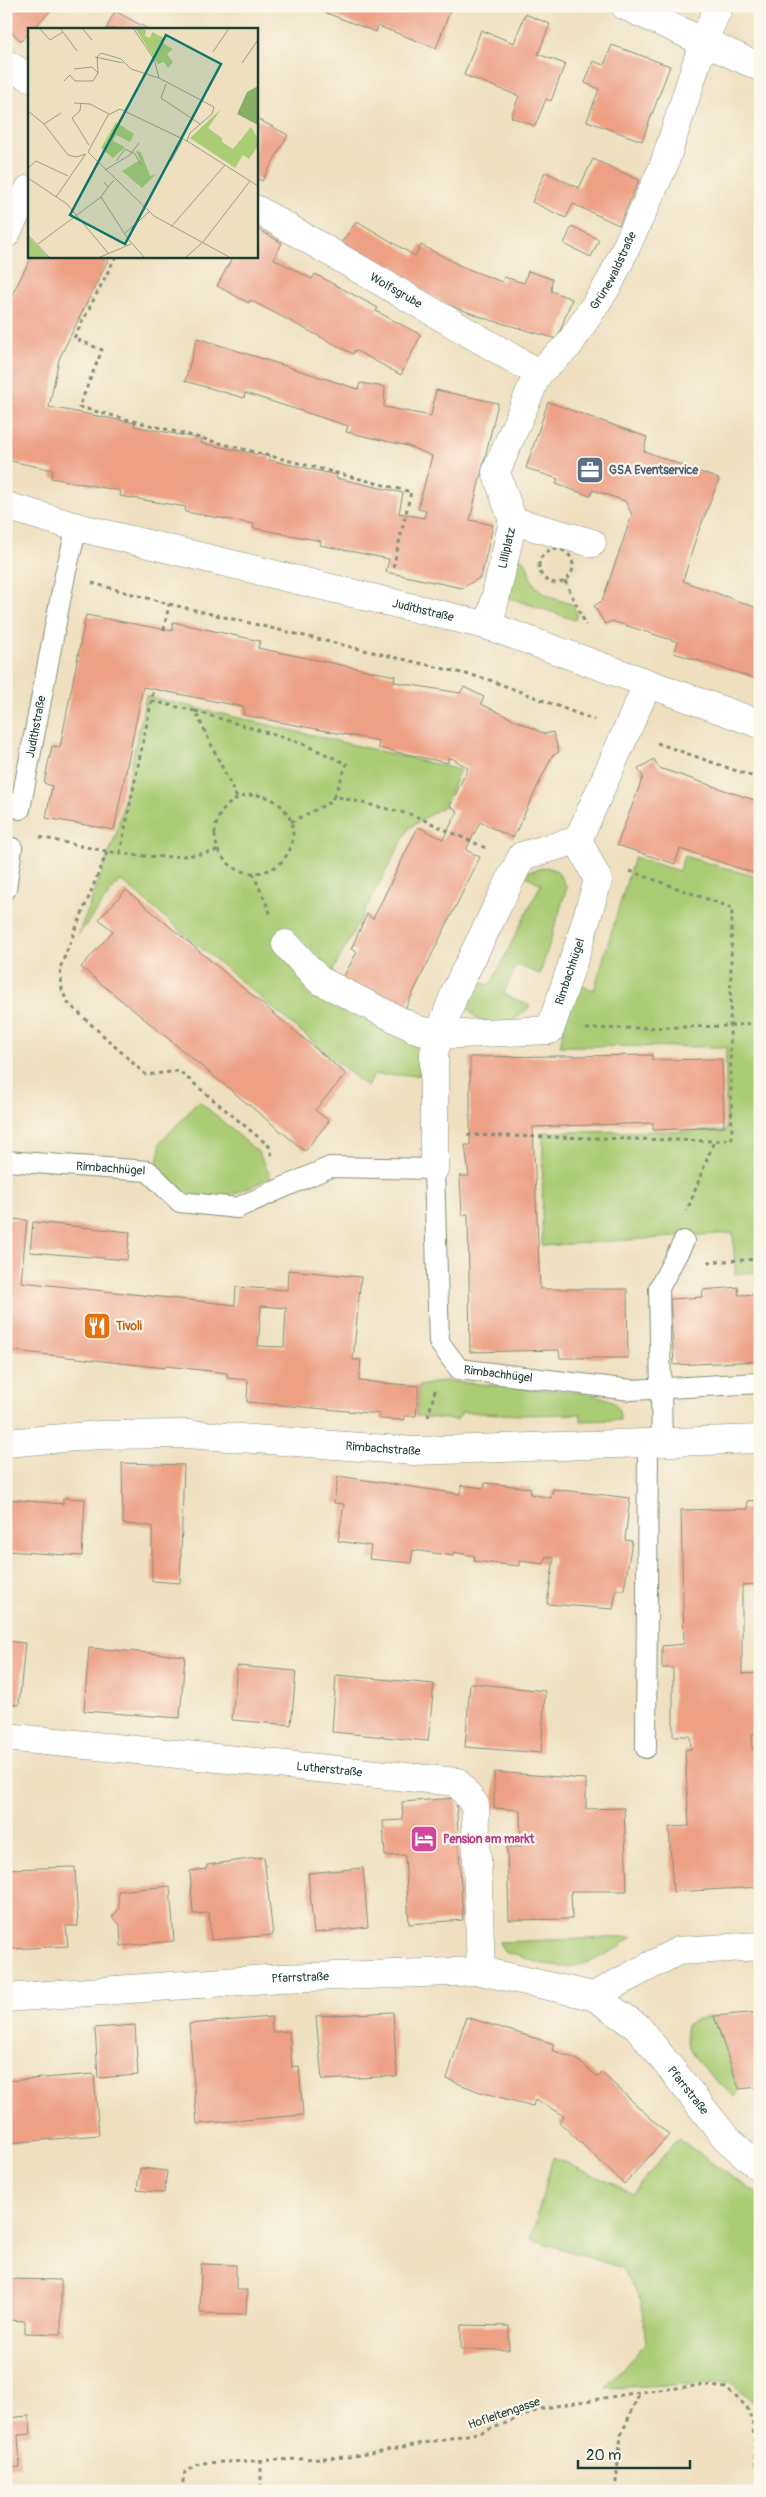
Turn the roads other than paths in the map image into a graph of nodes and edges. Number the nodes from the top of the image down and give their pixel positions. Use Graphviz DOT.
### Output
graph roads {
  1 [pos="625,6"];
  2 [pos="719,6"];
  3 [pos="704,40"];
  4 [pos="6,64"];
  5 [pos="760,67"];
  6 [pos="28,76"];
  7 [pos="28,191"];
  8 [pos="258,210"];
  9 [pos="6,234"];
  10 [pos="538,373"];
  11 [pos="6,506"];
  12 [pos="513,520"];
  13 [pos="77,527"];
  14 [pos="592,543"];
  15 [pos="489,626"];
  16 [pos="648,685"];
  17 [pos="760,724"];
  18 [pos="20,809"];
  19 [pos="12,848"];
  20 [pos="582,848"];
  21 [pos="6,889"];
  22 [pos="286,944"];
  23 [pos="439,1034"];
  24 [pos="6,1161"];
  25 [pos="434,1169"];
  26 [pos="684,1241"];
  27 [pos="760,1384"];
  28 [pos="661,1390"];
  29 [pos="760,1439"];
  30 [pos="6,1443"];
  31 [pos="655,1444"];
  32 [pos="6,1737"];
  33 [pos="646,1748"];
  34 [pos="760,1946"];
  35 [pos="481,1971"];
  36 [pos="593,1996"];
  37 [pos="6,1998"];
  38 [pos="760,2168"];
  1 -- 3 [label="street"];
  2 -- 3 [label="street, Grünewaldstraße"];
  3 -- 5 [label="street"];
  3 -- 10 [label="street, Grünewaldstraße"];
  4 -- 6 [label="street"];
  7 -- 9 [label="street"];
  8 -- 10 [label="street, Wolfsgrube"];
  10 -- 12 [label="street, Grünewaldstraße"];
  11 -- 13 [label="street, Judithstraße"];
  12 -- 14 [label="street, Lilliplatz"];
  12 -- 15 [label="street, Lilliplatz"];
  13 -- 15 [label="street, Judithstraße"];
  13 -- 18 [label="lane, Judithstraße"];
  15 -- 16 [label="street, Judithstraße"];
  16 -- 17 [label="street, Judithstraße"];
  16 -- 20 [label="street"];
  19 -- 21 [label="lane"];
  20 -- 23 [label="street"];
  20 -- 23 [label="street, Rimbachhügel"];
  22 -- 23 [label="street"];
  23 -- 25 [label="street"];
  24 -- 25 [label="lane, Rimbachhügel"];
  25 -- 28 [label="lane, Rimbachhügel"];
  26 -- 28 [label="lane"];
  27 -- 28 [label="lane, Rimbachhügel"];
  28 -- 31 [label="lane"];
  29 -- 31 [label="street, Rimbachstraße"];
  30 -- 31 [label="street, Rimbachstraße"];
  31 -- 33 [label="lane"];
  32 -- 35 [label="street, Lutherstraße"];
  34 -- 36 [label="street"];
  35 -- 36 [label="street, Pfarrstraße"];
  35 -- 37 [label="street, Pfarrstraße"];
  36 -- 38 [label="street, Pfarrstraße"];
}
